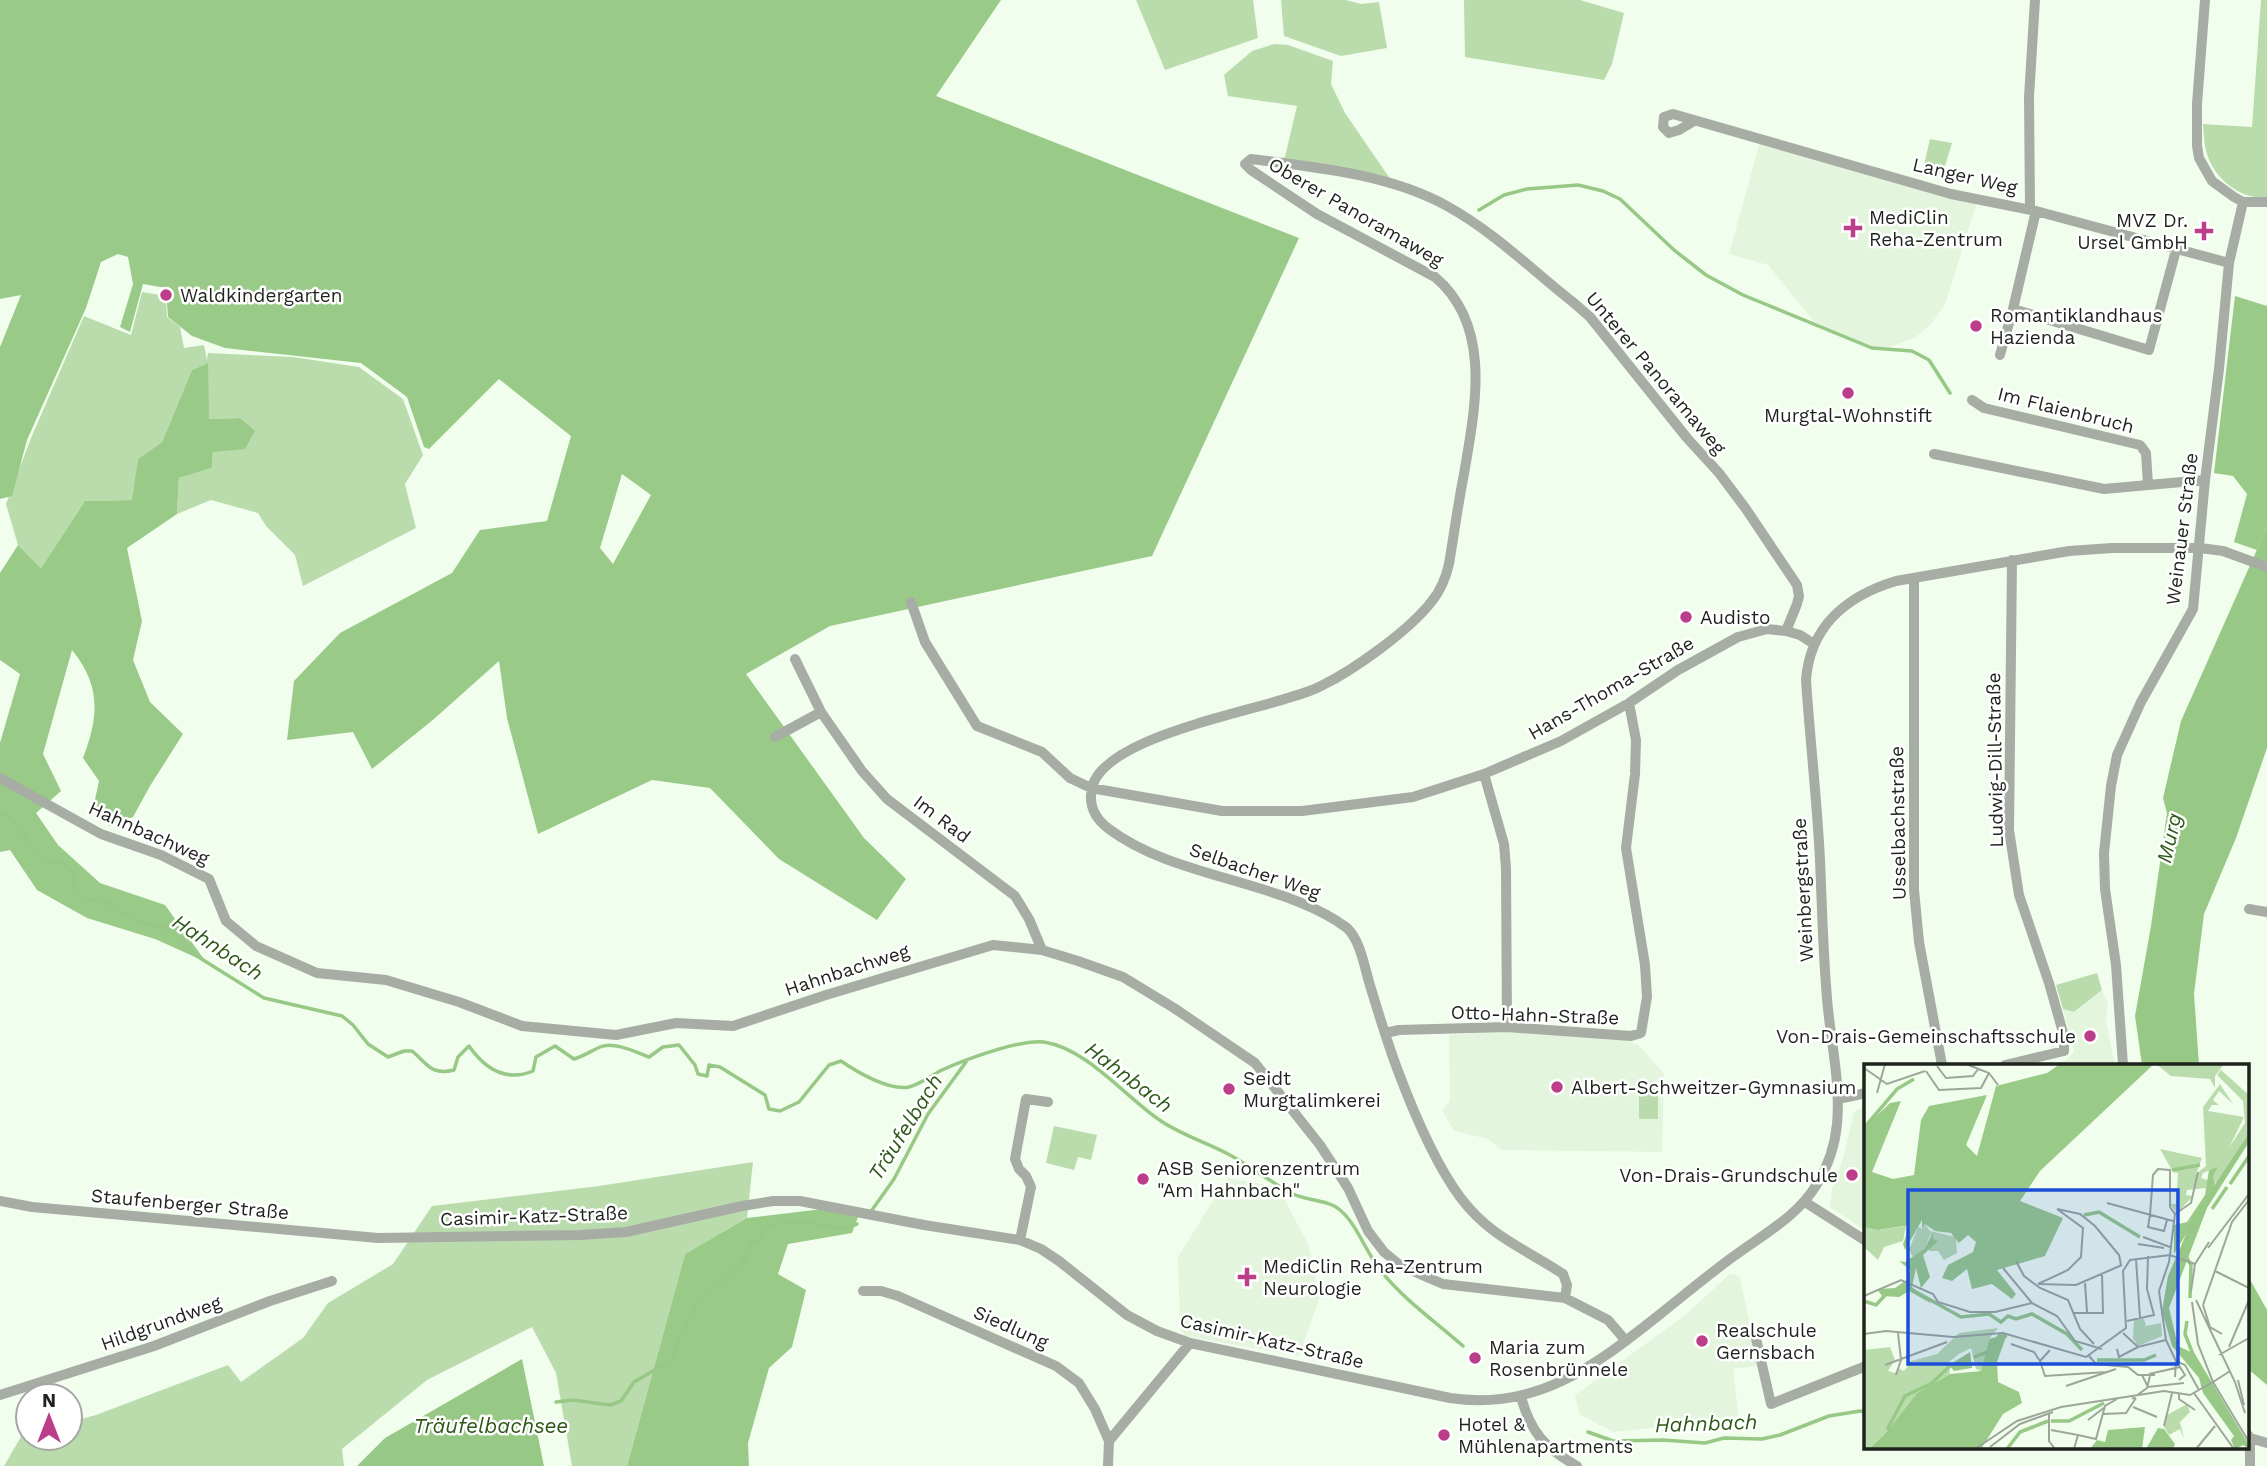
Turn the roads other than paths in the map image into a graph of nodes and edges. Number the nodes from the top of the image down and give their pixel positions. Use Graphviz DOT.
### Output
graph roads {
  1 [pos="2035,0"];
  2 [pos="2205,0"];
  3 [pos="1694,121"];
  4 [pos="1251,159"];
  5 [pos="2242,202"];
  6 [pos="2267,202"];
  7 [pos="2033,210"];
  8 [pos="2176,250"];
  9 [pos="2230,263"];
  10 [pos="2014,309"];
  11 [pos="2000,355"];
  12 [pos="1972,400"];
  13 [pos="1934,454"];
  14 [pos="2204,480"];
  15 [pos="2148,485"];
  16 [pos="2200,548"];
  17 [pos="2012,560"];
  18 [pos="2267,567"];
  19 [pos="1914,578"];
  20 [pos="911,603"];
  21 [pos="1786,631"];
  22 [pos="1814,644"];
  23 [pos="795,659"];
  24 [pos="1629,703"];
  25 [pos="821,712"];
  26 [pos="775,737"];
  27 [pos="1484,775"];
  28 [pos="0,778"];
  29 [pos="1091,788"];
  30 [pos="2249,909"];
  31 [pos="2267,912"];
  32 [pos="1042,950"];
  33 [pos="1507,1027"];
  34 [pos="1385,1033"];
  35 [pos="1942,1064"];
  36 [pos="2009,1064"];
  37 [pos="2123,1064"];
  38 [pos="1864,1093"];
  39 [pos="1838,1099"];
  40 [pos="1048,1102"];
  41 [pos="0,1201"];
  42 [pos="1805,1202"];
  43 [pos="378,1238"];
  44 [pos="1020,1240"];
  45 [pos="1864,1240"];
  46 [pos="332,1281"];
  47 [pos="863,1292"];
  48 [pos="1565,1298"];
  49 [pos="1755,1334"];
  50 [pos="1626,1341"];
  51 [pos="1190,1343"];
  52 [pos="1864,1367"];
  53 [pos="0,1395"];
  54 [pos="1521,1397"];
  55 [pos="1459,1400"];
  56 [pos="2250,1437"];
  57 [pos="1109,1441"];
  58 [pos="2267,1443"];
  59 [pos="2249,1448"];
  60 [pos="1108,1466"];
  61 [pos="1577,1466"];
  62 [pos="2250,1466"];
  1 -- 7 [label="street"];
  2 -- 5 [label="street"];
  3 -- 7 [label="street, Langer Weg"];
  4 -- 21 [label="street, Unterer Panoramaweg"];
  4 -- 29 [label="street, Oberer Panoramaweg"];
  5 -- 6 [label="street"];
  5 -- 9 [label="street, Weinauer Straße"];
  7 -- 8 [label="street, Langer Weg"];
  7 -- 10 [label="street"];
  8 -- 9 [label="street, Langer Weg"];
  8 -- 10 [label="street"];
  9 -- 14 [label="street, Weinauer Straße"];
  10 -- 11 [label="street"];
  12 -- 15 [label="street, Im Flaienbruch"];
  13 -- 15 [label="street, Weinauer Straße"];
  14 -- 15 [label="street"];
  14 -- 16 [label="street, Weinauer Straße"];
  16 -- 17 [label="street, Weinbergstraße"];
  16 -- 18 [label="street, Weinbergstraße"];
  16 -- 37 [label="street, Weinauer Straße"];
  17 -- 19 [label="street, Weinbergstraße"];
  17 -- 36 [label="street, Ludwig-Dill-Straße"];
  19 -- 22 [label="street, Weinbergstraße"];
  19 -- 35 [label="street, Usselbachstraße"];
  20 -- 29 [label="street"];
  21 -- 22 [label="street, Hans-Thoma-Straße"];
  21 -- 24 [label="street, Hans-Thoma-Straße"];
  22 -- 39 [label="street, Weinbergstraße"];
  23 -- 25 [label="street, Im Rad"];
  24 -- 27 [label="street, Hans-Thoma-Straße"];
  24 -- 33 [label="street, Otto-Hahn-Straße"];
  25 -- 26 [label="street"];
  25 -- 32 [label="street, Im Rad"];
  27 -- 29 [label="street, Hans-Thoma-Straße"];
  27 -- 33 [label="street"];
  28 -- 32 [label="street, Hahnbachweg"];
  29 -- 34 [label="street, Selbacher Weg"];
  30 -- 31 [label="street"];
  32 -- 48 [label="street, Hahnbachweg"];
  33 -- 34 [label="street, Otto-Hahn-Straße"];
  34 -- 48 [label="street, Selbacher Weg"];
  38 -- 39 [label="street"];
  39 -- 42 [label="street, Weinbergstraße"];
  40 -- 44 [label="street"];
  41 -- 43 [label="street, Staufenberger Straße"];
  42 -- 45 [label="street"];
  42 -- 50 [label="street, Weinbergstraße"];
  43 -- 44 [label="street, Casimir-Katz-Straße"];
  44 -- 51 [label="street, Casimir-Katz-Straße"];
  46 -- 53 [label="street, Hildgrundweg"];
  47 -- 57 [label="street, Siedlung"];
  48 -- 50 [label="street, Hahnbachweg"];
  49 -- 52 [label="street"];
  50 -- 54 [label="street, Weinbergstraße"];
  51 -- 55 [label="street, Casimir-Katz-Straße"];
  51 -- 57 [label="street"];
  54 -- 55 [label="street, Weinbergstraße"];
  54 -- 61 [label="street"];
  56 -- 58 [label="street"];
  57 -- 60 [label="street"];
  59 -- 62 [label="street"];
}
